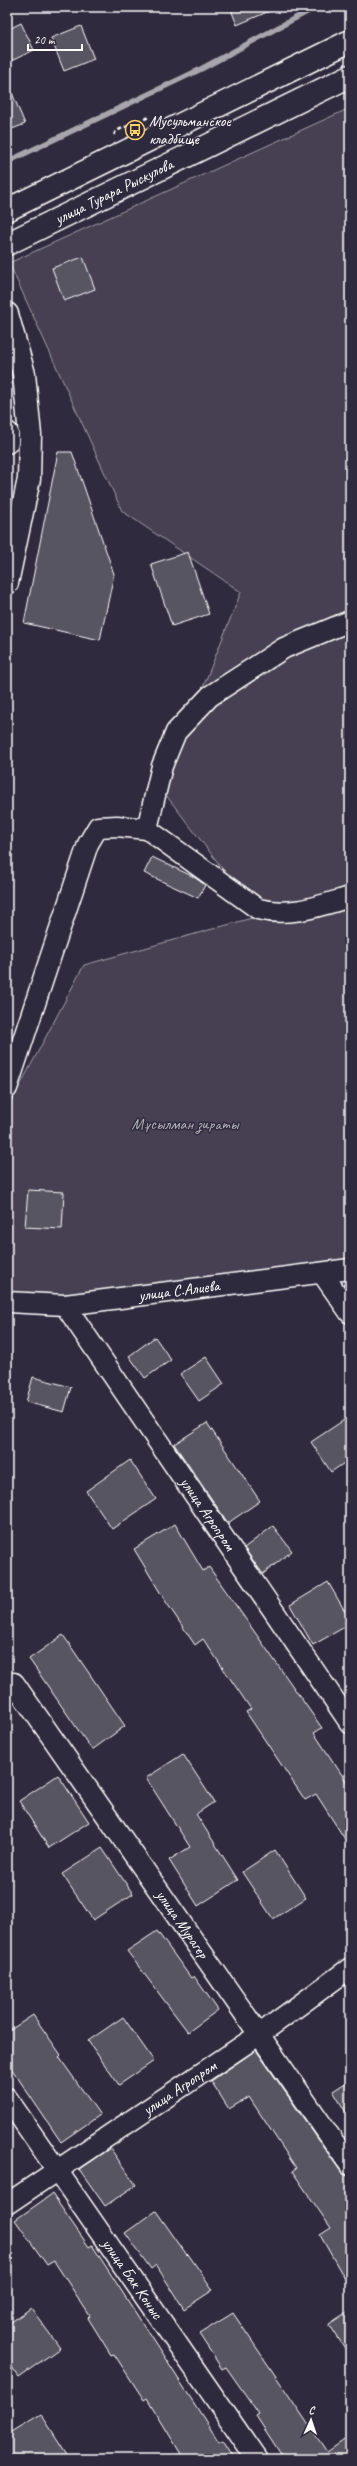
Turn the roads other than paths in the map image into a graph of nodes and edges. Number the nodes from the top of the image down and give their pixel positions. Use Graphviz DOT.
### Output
graph roads {
  1 [pos="350,41"];
  2 [pos="350,76"];
  3 [pos="7,210"];
  4 [pos="7,244"];
  5 [pos="7,314"];
  6 [pos="7,433"];
  7 [pos="7,442"];
  8 [pos="7,583"];
  9 [pos="350,621"];
  10 [pos="147,829"];
  11 [pos="350,897"];
  12 [pos="7,1088"];
  13 [pos="350,1269"];
  14 [pos="322,1273"];
  15 [pos="7,1302"];
  16 [pos="65,1305"];
  17 [pos="350,1313"];
  18 [pos="14,1683"];
  19 [pos="350,1723"];
  20 [pos="350,1968"];
  21 [pos="260,2034"];
  22 [pos="7,2098"];
  23 [pos="350,2164"];
  24 [pos="57,2170"];
  25 [pos="7,2204"];
  26 [pos="257,2459"];
  1 -- 3 [label="main road"];
  2 -- 4 [label="main road, улица Турара Рыскулова"];
  5 -- 8 [label="main road"];
  6 -- 7 [label="main road"];
  9 -- 10 [label="street"];
  10 -- 11 [label="street"];
  10 -- 12 [label="street"];
  13 -- 14 [label="street, улица С.Алиева"];
  14 -- 16 [label="street, улица С.Алиева"];
  14 -- 17 [label="street"];
  15 -- 16 [label="street, улица С.Алиева"];
  16 -- 19 [label="street, улица Агропром"];
  18 -- 21 [label="street, улица Мурагер"];
  20 -- 21 [label="street, улица Агропром"];
  21 -- 23 [label="street, улица Мурагер"];
  21 -- 24 [label="street, улица Агропром"];
  22 -- 24 [label="street, улица Бак Коныс"];
  24 -- 25 [label="street, улица Агропром"];
  24 -- 26 [label="street, улица Бак Коныс"];
}
